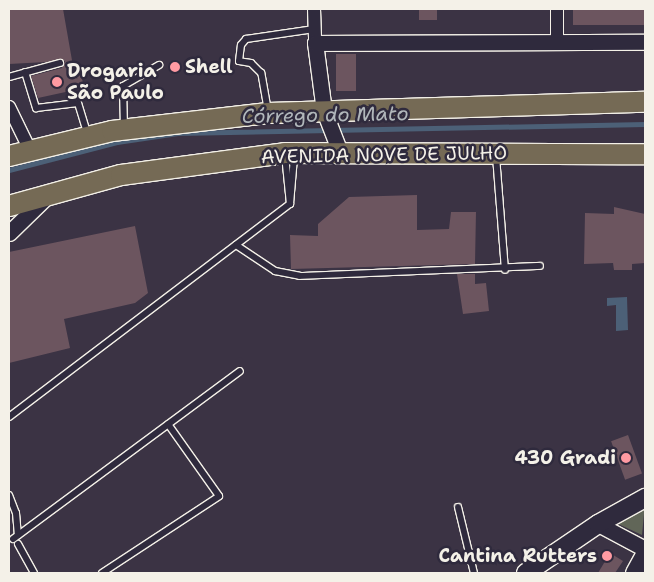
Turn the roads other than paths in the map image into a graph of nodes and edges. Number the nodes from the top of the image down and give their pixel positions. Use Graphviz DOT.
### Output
graph roads {
  1 [pos="314,9"];
  2 [pos="557,9"];
  3 [pos="314,36"];
  4 [pos="557,41"];
  5 [pos="645,42"];
  6 [pos="60,63"];
  7 [pos="159,65"];
  8 [pos="25,72"];
  9 [pos="9,77"];
  10 [pos="645,102"];
  11 [pos="9,107"];
  12 [pos="324,112"];
  13 [pos="268,113"];
  14 [pos="124,130"];
  15 [pos="88,137"];
  16 [pos="337,144"];
  17 [pos="30,150"];
  18 [pos="290,153"];
  19 [pos="496,153"];
  20 [pos="645,154"];
  21 [pos="9,156"];
  22 [pos="48,195"];
  23 [pos="9,206"];
  24 [pos="9,233"];
  25 [pos="236,245"];
  26 [pos="540,266"];
  27 [pos="505,270"];
  28 [pos="240,371"];
  29 [pos="9,417"];
  30 [pos="168,424"];
  31 [pos="9,495"];
  32 [pos="645,498"];
  33 [pos="458,507"];
  34 [pos="598,524"];
  35 [pos="18,544"];
  36 [pos="645,549"];
  37 [pos="645,555"];
  38 [pos="34,573"];
  39 [pos="102,573"];
  40 [pos="474,573"];
  41 [pos="526,573"];
  42 [pos="634,573"];
  1 -- 3 [label="street"];
  2 -- 4 [label="street"];
  3 -- 4 [label="street"];
  3 -- 12 [label="street"];
  3 -- 13 [label="lane"];
  4 -- 5 [label="street"];
  6 -- 8 [label="lane"];
  7 -- 14 [label="lane"];
  8 -- 9 [label="lane"];
  8 -- 15 [label="lane"];
  10 -- 12 [label="main road"];
  11 -- 17 [label="street"];
  12 -- 13 [label="main road"];
  12 -- 16 [label="street"];
  13 -- 14 [label="main road"];
  14 -- 15 [label="main road"];
  15 -- 17 [label="main road"];
  16 -- 18 [label="main road, AVENIDA NOVE DE JULHO"];
  16 -- 19 [label="main road, AVENIDA NOVE DE JULHO"];
  17 -- 21 [label="main road"];
  18 -- 22 [label="main road, AVENIDA NOVE DE JULHO"];
  18 -- 25 [label="lane"];
  19 -- 20 [label="main road, AVENIDA NOVE DE JULHO"];
  19 -- 27 [label="lane"];
  22 -- 23 [label="main road, AVENIDA NOVE DE JULHO"];
  22 -- 24 [label="street"];
  25 -- 27 [label="lane"];
  25 -- 29 [label="lane"];
  26 -- 27 [label="lane"];
  28 -- 30 [label="lane"];
  30 -- 31 [label="lane"];
  30 -- 39 [label="lane"];
  32 -- 34 [label="main road"];
  33 -- 40 [label="lane"];
  34 -- 36 [label="street"];
  34 -- 41 [label="main road"];
  35 -- 38 [label="lane"];
  37 -- 42 [label="main road"];
}
